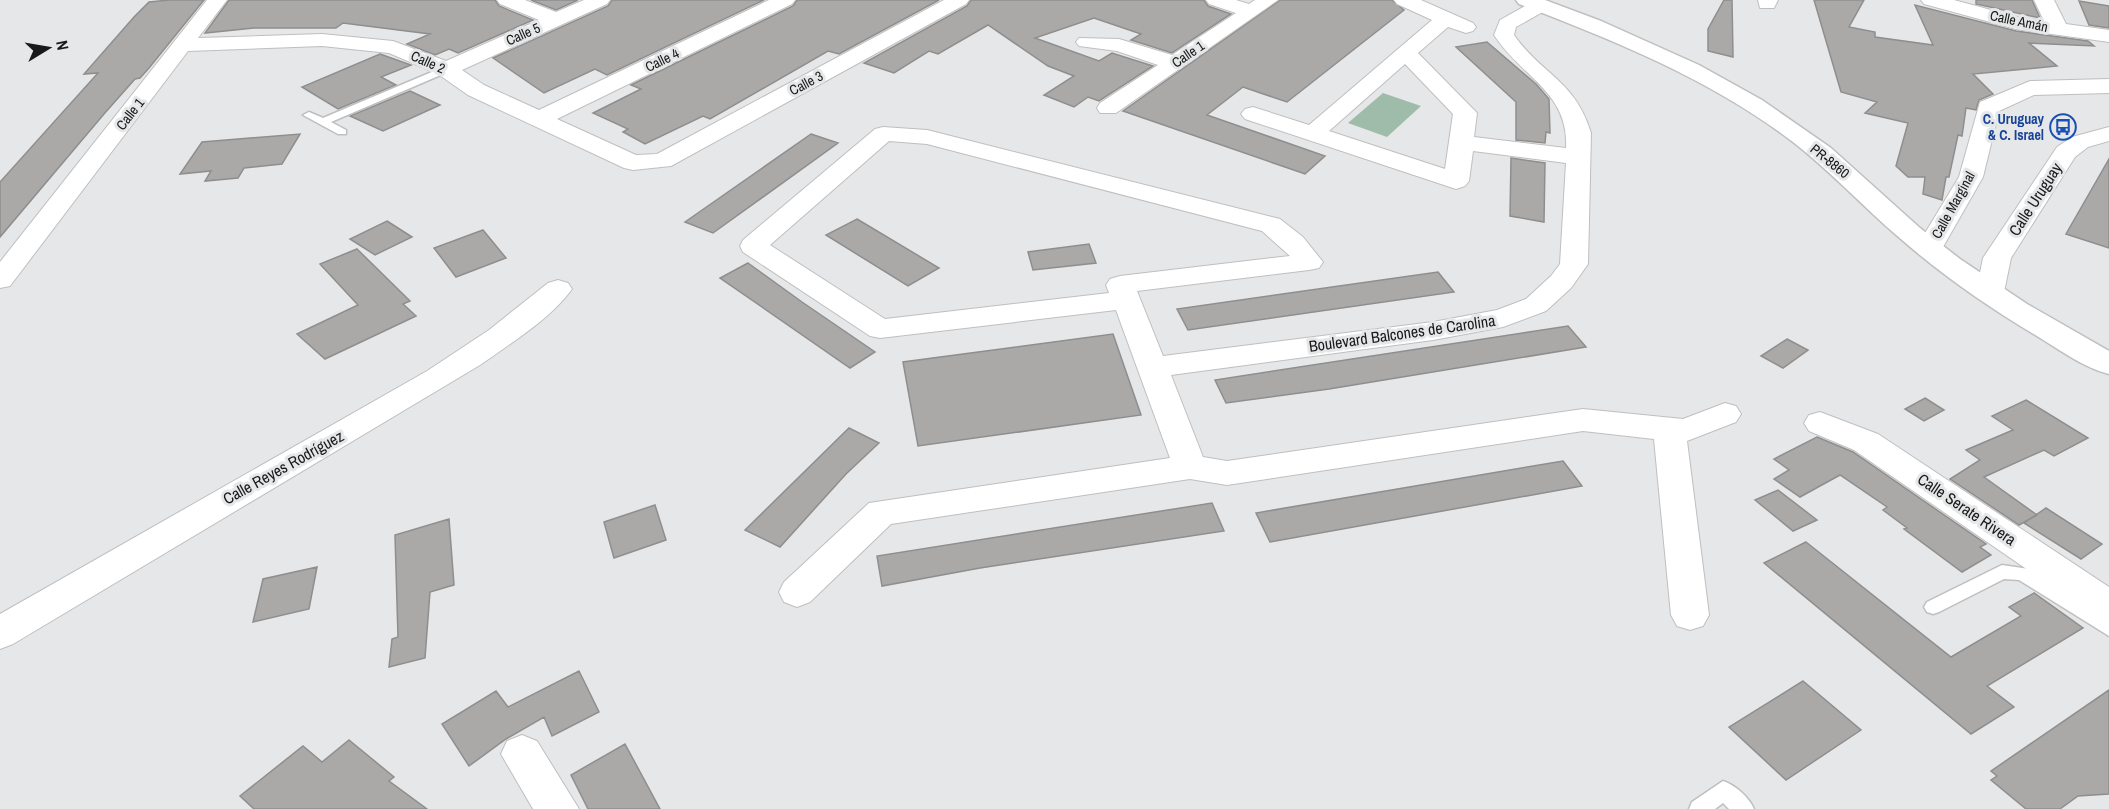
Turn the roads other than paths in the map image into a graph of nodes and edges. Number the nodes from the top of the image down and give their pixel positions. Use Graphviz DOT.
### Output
graph roads {
  1 [pos="217,0"];
  2 [pos="507,0"];
  3 [pos="600,0"];
  4 [pos="785,0"];
  5 [pos="959,0"];
  6 [pos="1216,0"];
  7 [pos="1404,0"];
  8 [pos="1931,0"];
  9 [pos="2044,0"];
  10 [pos="1539,2"];
  11 [pos="1260,6"];
  12 [pos="1446,18"];
  13 [pos="556,19"];
  14 [pos="1466,27"];
  15 [pos="2059,30"];
  16 [pos="2109,36"];
  17 [pos="1086,42"];
  18 [pos="183,45"];
  19 [pos="1406,53"];
  20 [pos="1175,63"];
  21 [pos="446,69"];
  22 [pos="2109,86"];
  23 [pos="1108,108"];
  24 [pos="1253,114"];
  25 [pos="309,115"];
  26 [pos="539,119"];
  27 [pos="322,122"];
  28 [pos="342,132"];
  29 [pos="1312,134"];
  30 [pos="2109,134"];
  31 [pos="1462,143"];
  32 [pos="1578,157"];
  33 [pos="652,161"];
  34 [pos="1929,248"];
  35 [pos="0,280"];
  36 [pos="558,289"];
  37 [pos="1990,292"];
  38 [pos="1126,300"];
  39 [pos="2109,364"];
  40 [pos="1153,367"];
  41 [pos="1725,414"];
  42 [pos="1820,423"];
  43 [pos="1669,430"];
  44 [pos="1190,467"];
  45 [pos="797,592"];
  46 [pos="2109,606"];
  47 [pos="1933,607"];
  48 [pos="1690,615"];
  49 [pos="2109,629"];
  50 [pos="0,633"];
  51 [pos="522,754"];
  52 [pos="557,809"];
  53 [pos="1699,809"];
  54 [pos="1744,809"];
  1 -- 18 [label="street, Calle 1"];
  2 -- 13 [label="street"];
  3 -- 13 [label="street, Calle 5"];
  4 -- 26 [label="street, Calle 4"];
  5 -- 33 [label="street, Calle 3"];
  6 -- 11 [label="street"];
  7 -- 12 [label="street"];
  8 -- 15 [label="street, Calle Amán"];
  9 -- 15 [label="street"];
  10 -- 32 [label="street, Boulevard Balcones de Carolina"];
  10 -- 34 [label="street, PR-8860 / PR-8860"];
  11 -- 20 [label="street, Calle 1"];
  12 -- 14 [label="street"];
  12 -- 19 [label="street"];
  13 -- 21 [label="street, Calle 5"];
  15 -- 16 [label="street, Calle Amán"];
  17 -- 20 [label="street"];
  18 -- 21 [label="street, Calle 2"];
  18 -- 35 [label="street, Calle 1"];
  19 -- 29 [label="street"];
  19 -- 31 [label="street"];
  20 -- 23 [label="street, Calle 1"];
  21 -- 26 [label="street, Calle 2"];
  21 -- 27 [label="lane"];
  22 -- 34 [label="street, Calle Marginal"];
  24 -- 29 [label="street"];
  25 -- 27 [label="lane"];
  26 -- 33 [label="street, Calle 2"];
  27 -- 28 [label="lane"];
  29 -- 31 [label="street"];
  30 -- 37 [label="street, Calle Uruguay"];
  31 -- 32 [label="street"];
  32 -- 40 [label="street, Boulevard Balcones de Carolina"];
  34 -- 37 [label="street, PR-8860 / PR-8860"];
  36 -- 50 [label="street, Calle Reyes Rodríguez"];
  37 -- 39 [label="street, PR-8860 / PR-8860"];
  38 -- 38 [label="street"];
  38 -- 40 [label="street"];
  40 -- 44 [label="street"];
  41 -- 43 [label="street"];
  42 -- 46 [label="street, Calle Serate Rivera"];
  43 -- 44 [label="street"];
  43 -- 48 [label="street"];
  44 -- 45 [label="street"];
  47 -- 49 [label="lane"];
  51 -- 52 [label="street"];
  53 -- 54 [label="lane"];
}
